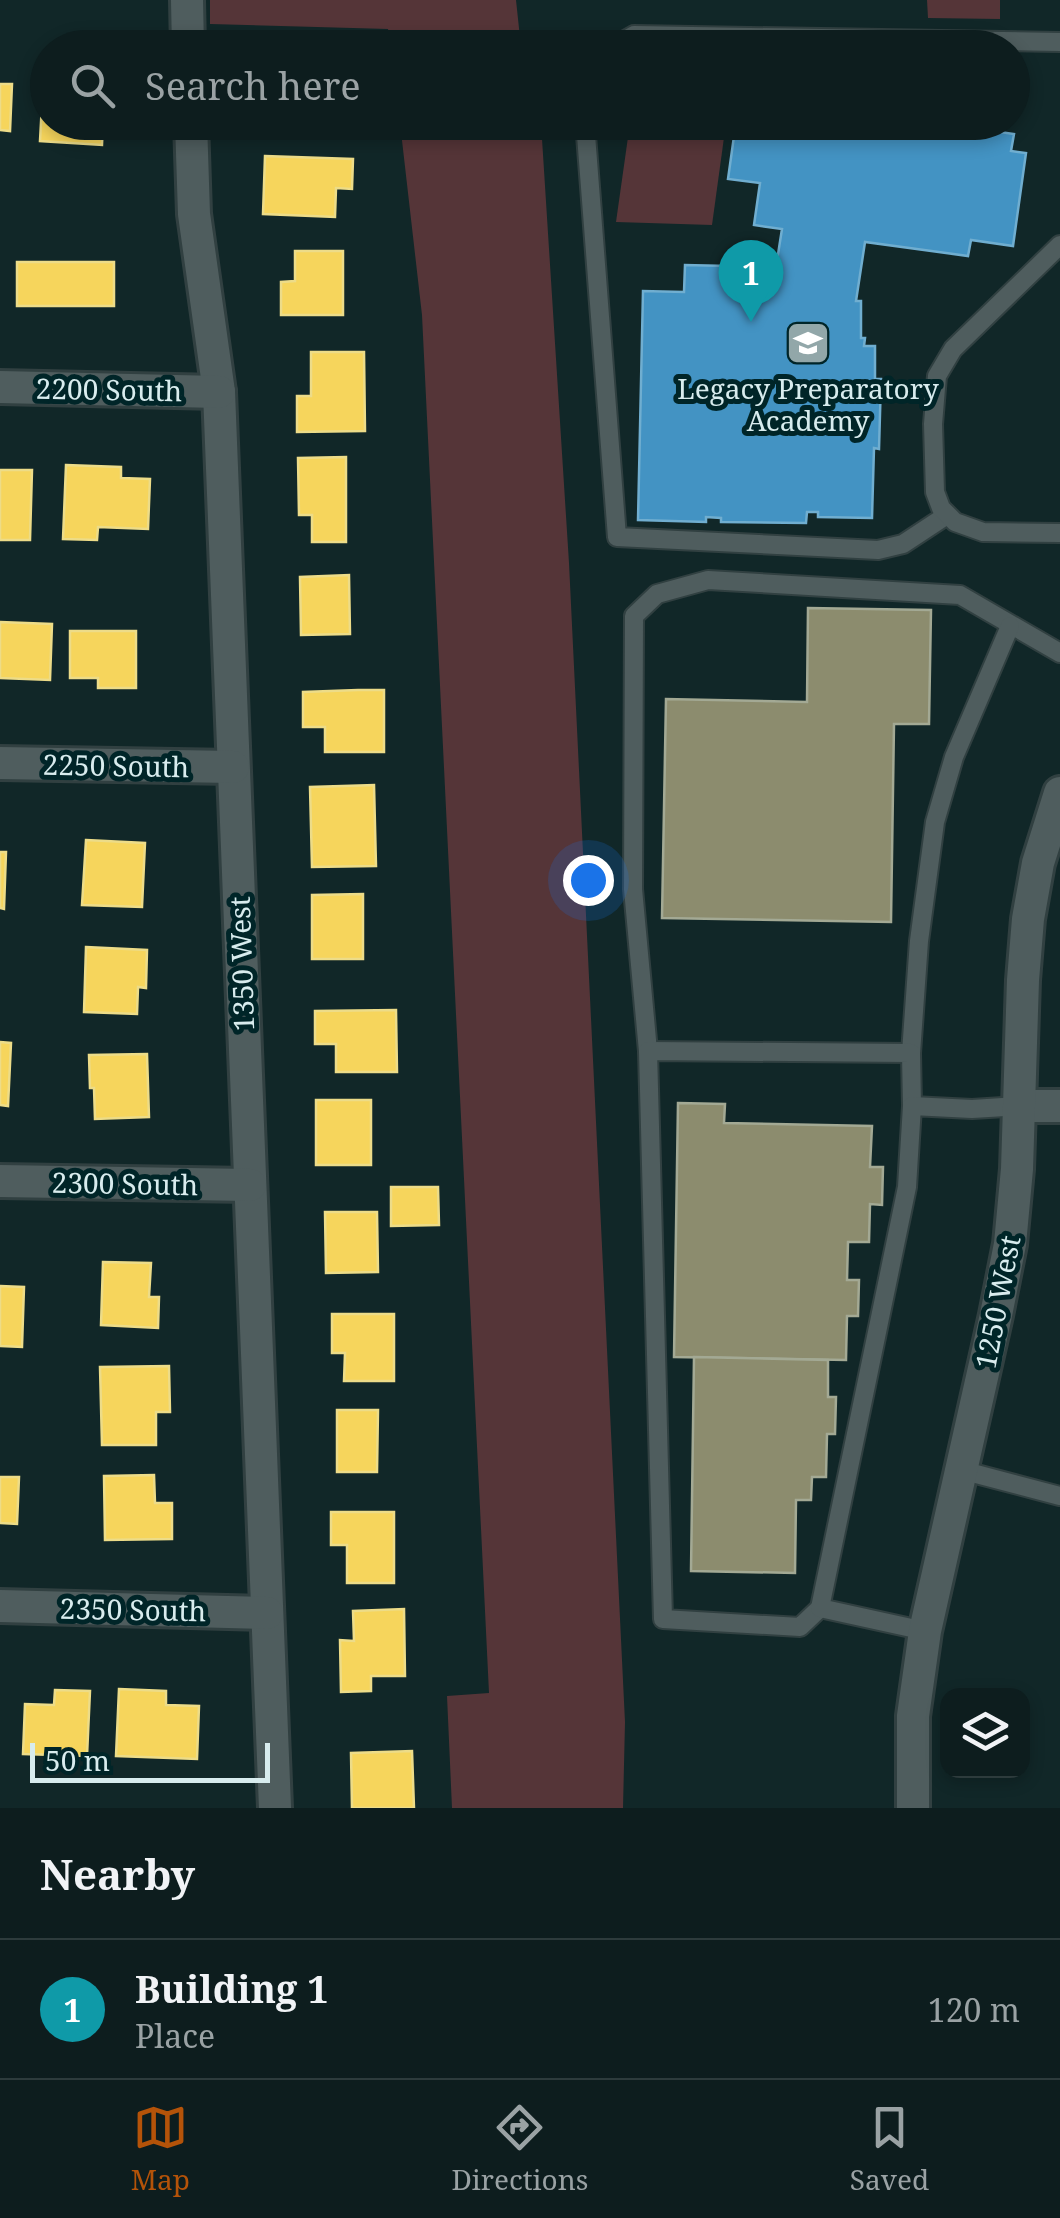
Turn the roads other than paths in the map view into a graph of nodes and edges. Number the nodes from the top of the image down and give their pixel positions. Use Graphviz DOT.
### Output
graph roads {
  1 [pos="187,0"];
  2 [pos="188,30"];
  3 [pos="1030,42"];
  4 [pos="1060,42"];
  5 [pos="192,140"];
  6 [pos="586,140"];
  7 [pos="1060,245"];
  8 [pos="0,387"];
  9 [pos="218,392"];
  10 [pos="947,515"];
  11 [pos="1060,533"];
  12 [pos="1010,626"];
  13 [pos="1060,653"];
  14 [pos="0,763"];
  15 [pos="233,767"];
  16 [pos="1060,793"];
  17 [pos="648,1051"];
  18 [pos="911,1054"];
  19 [pos="912,1106"];
  20 [pos="1020,1106"];
  21 [pos="1060,1106"];
  22 [pos="0,1181"];
  23 [pos="250,1185"];
  24 [pos="961,1470"];
  25 [pos="1060,1496"];
  26 [pos="0,1606"];
  27 [pos="820,1608"];
  28 [pos="267,1613"];
  29 [pos="924,1631"];
  30 [pos="275,1808"];
  31 [pos="912,1808"];
  1 -- 2 [label="street"];
  3 -- 4 [label="lane"];
  5 -- 9 [label="street, 1350 West"];
  6 -- 10 [label="lane"];
  7 -- 10 [label="lane"];
  8 -- 9 [label="street, 2200 South"];
  9 -- 15 [label="street, 1350 West"];
  10 -- 11 [label="lane"];
  12 -- 13 [label="lane"];
  12 -- 17 [label="lane"];
  12 -- 18 [label="lane"];
  14 -- 15 [label="street, 2250 South"];
  15 -- 23 [label="street, 1350 West"];
  16 -- 20 [label="street, 1250 West"];
  17 -- 18 [label="lane"];
  17 -- 27 [label="lane"];
  18 -- 19 [label="lane"];
  19 -- 20 [label="lane"];
  19 -- 27 [label="lane"];
  20 -- 21 [label="street"];
  20 -- 24 [label="street, 1250 West"];
  22 -- 23 [label="street, 2300 South"];
  23 -- 28 [label="street, 1350 West"];
  24 -- 25 [label="lane"];
  24 -- 29 [label="street, 1250 West"];
  26 -- 28 [label="street, 2350 South"];
  27 -- 29 [label="lane"];
  28 -- 30 [label="street, 1350 West"];
  29 -- 31 [label="street, 1250 West"];
}
